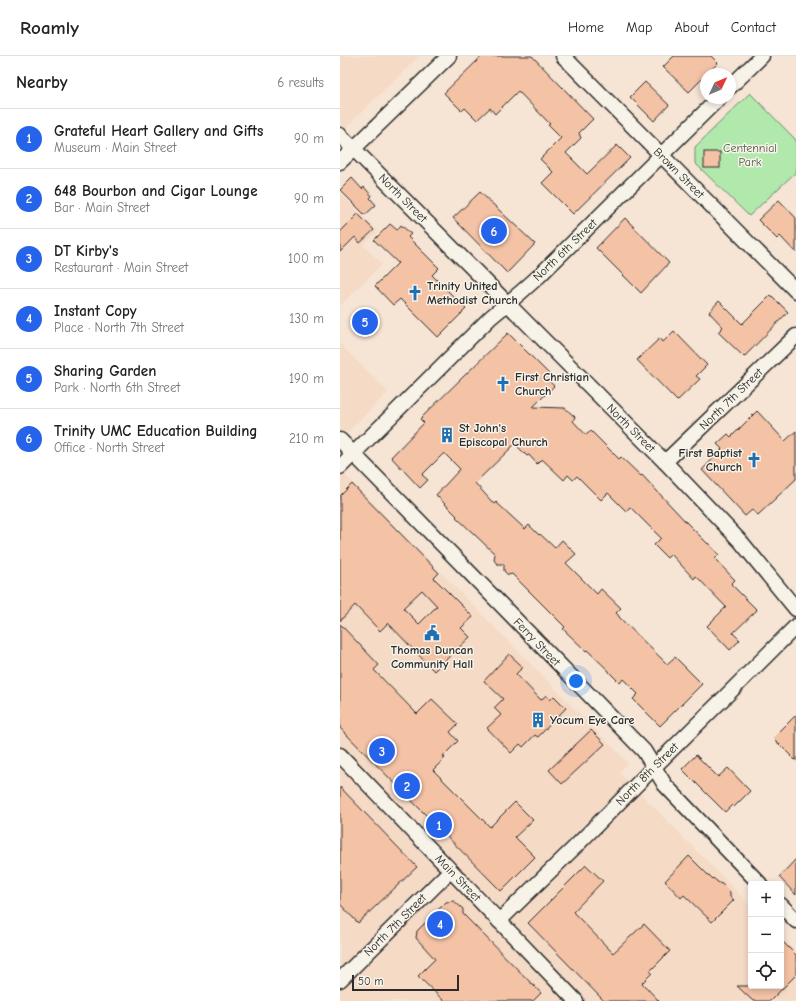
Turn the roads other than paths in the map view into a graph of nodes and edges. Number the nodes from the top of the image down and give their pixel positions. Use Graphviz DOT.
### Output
graph roads {
  1 [pos="449,56"];
  2 [pos="563,56"];
  3 [pos="762,56"];
  4 [pos="736,81"];
  5 [pos="713,104"];
  6 [pos="340,135"];
  7 [pos="354,148"];
  8 [pos="661,155"];
  9 [pos="340,162"];
  10 [pos="796,291"];
  11 [pos="508,303"];
  12 [pos="796,336"];
  13 [pos="340,440"];
  14 [pos="353,454"];
  15 [pos="665,462"];
  16 [pos="340,467"];
  17 [pos="796,609"];
  18 [pos="796,626"];
  19 [pos="340,755"];
  20 [pos="654,767"];
  21 [pos="450,871"];
  22 [pos="757,881"];
  23 [pos="784,908"];
  24 [pos="499,921"];
  25 [pos="796,921"];
  26 [pos="340,980"];
  27 [pos="567,998"];
  1 -- 7 [label="street"];
  2 -- 8 [label="street, Brown Street"];
  3 -- 4 [label="street"];
  5 -- 8 [label="street, North 6th Street"];
  6 -- 7 [label="street, North Street"];
  7 -- 9 [label="street"];
  7 -- 11 [label="street, North Street"];
  8 -- 10 [label="street, Brown Street"];
  8 -- 11 [label="street, North 6th Street"];
  11 -- 14 [label="street, North 6th Street"];
  11 -- 15 [label="street, North Street"];
  12 -- 15 [label="street, North 7th Street"];
  13 -- 14 [label="street, Ferry Street"];
  14 -- 16 [label="street, North 6th Street"];
  14 -- 20 [label="street, Ferry Street"];
  15 -- 17 [label="street, North Street"];
  18 -- 20 [label="street, North 8th Street"];
  19 -- 21 [label="street, Main Street"];
  20 -- 22 [label="street, Ferry Street"];
  20 -- 24 [label="street, North 8th Street"];
  21 -- 24 [label="street, Main Street"];
  21 -- 26 [label="street, North 7th Street"];
  23 -- 25 [label="street"];
  24 -- 27 [label="street, Main Street"];
}
